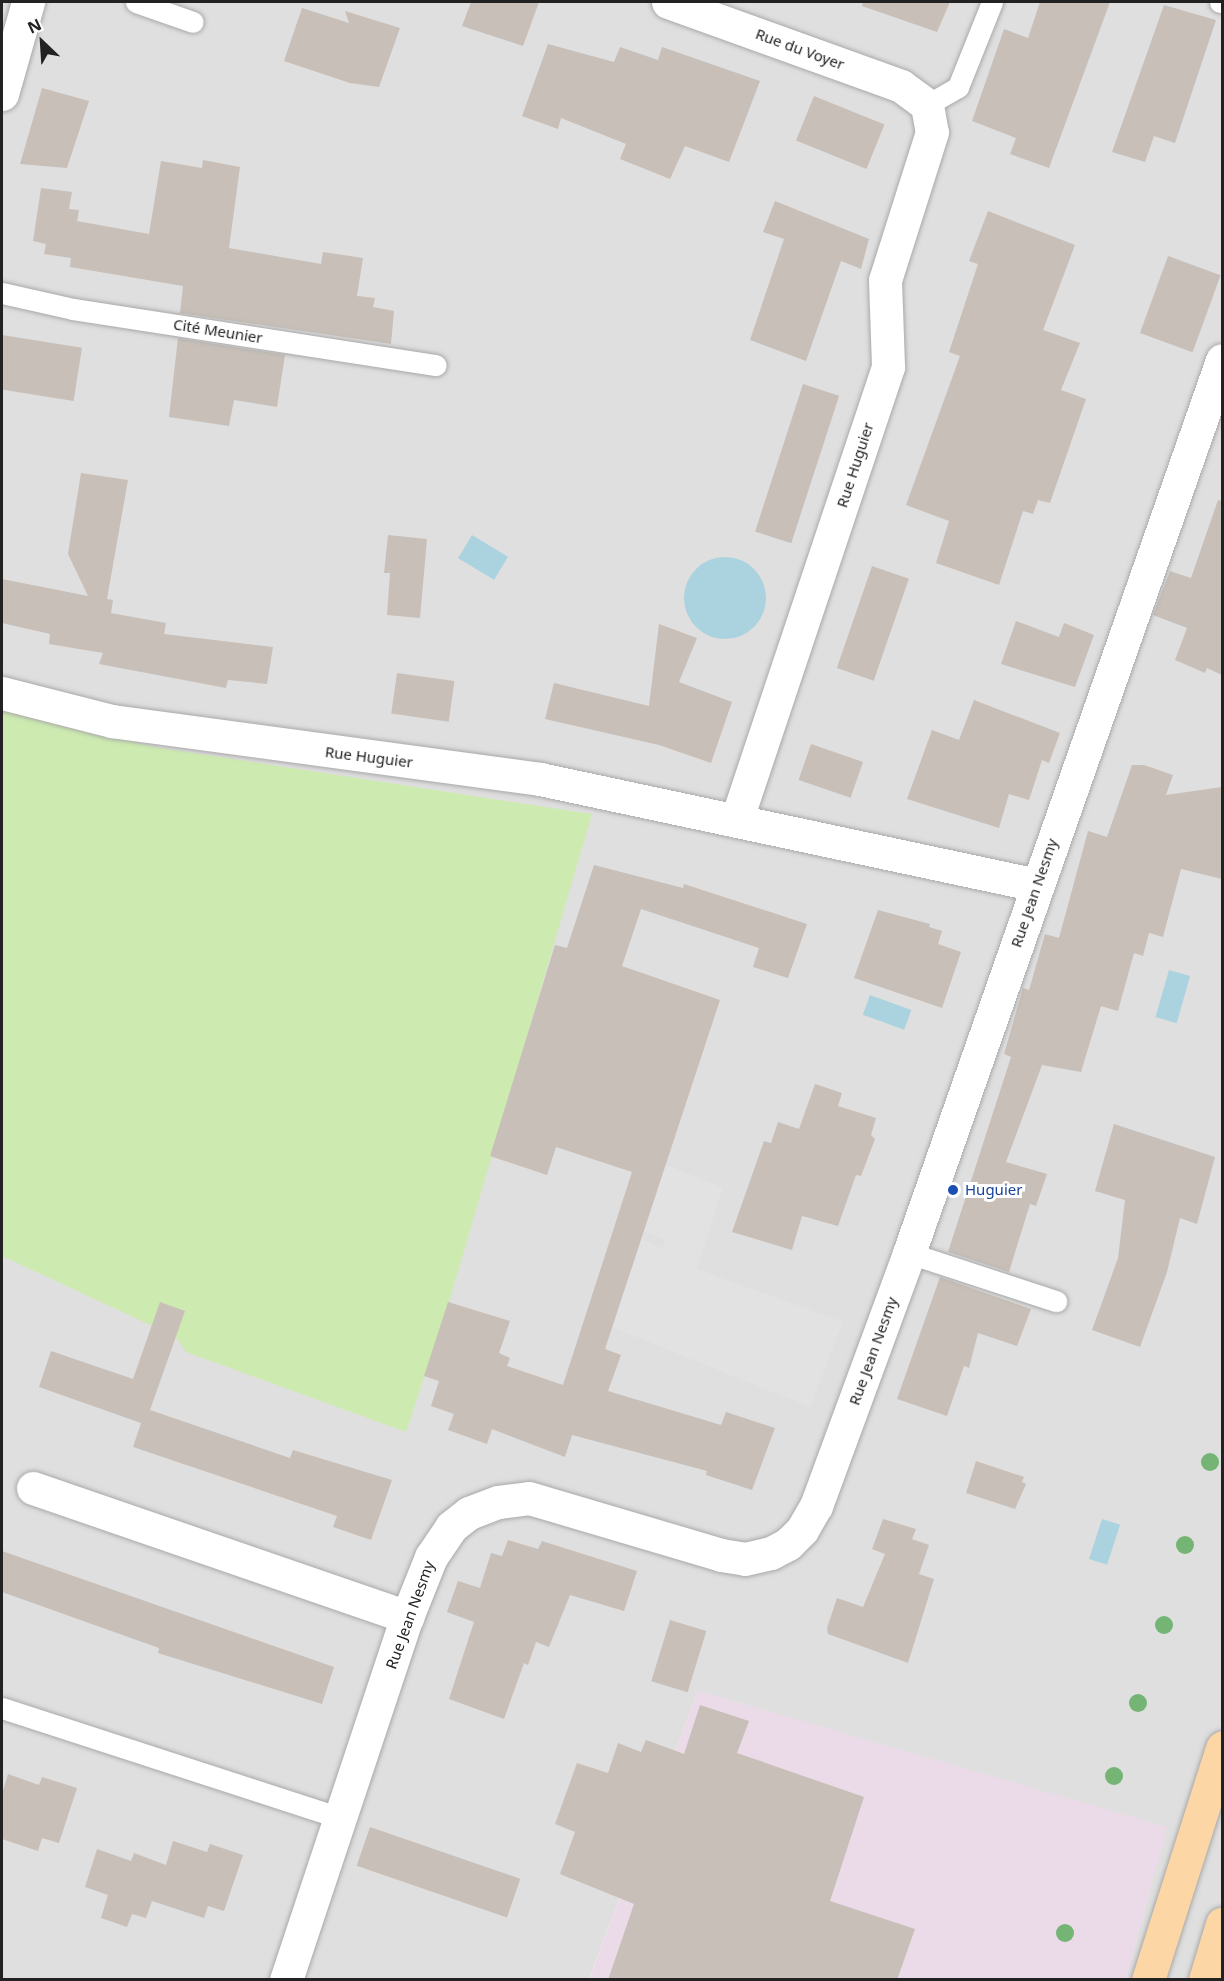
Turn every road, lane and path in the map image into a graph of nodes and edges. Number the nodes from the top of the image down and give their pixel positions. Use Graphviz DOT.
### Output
graph roads {
  1 [pos="28,2"];
  2 [pos="136,2"];
  3 [pos="671,2"];
  4 [pos="992,2"];
  5 [pos="193,22"];
  6 [pos="2,94"];
  7 [pos="927,105"];
  8 [pos="2,293"];
  9 [pos="1222,360"];
  10 [pos="436,365"];
  11 [pos="2,693"];
  12 [pos="737,819"];
  13 [pos="1037,885"];
  14 [pos="909,1253"];
  15 [pos="1056,1301"];
  16 [pos="33,1488"];
  17 [pos="407,1617"];
  18 [pos="2,1708"];
  19 [pos="1222,1748"];
  20 [pos="341,1818"];
  21 [pos="1222,1924"];
  22 [pos="286,1980"];
  23 [pos="1148,1980"];
  24 [pos="1205,1980"];
  1 -- 6 [label="street"];
  2 -- 5 [label="lane"];
  3 -- 7 [label="street, Rue du Voyer"];
  4 -- 7 [label="lane"];
  7 -- 12 [label="street, Rue Huguier"];
  8 -- 10 [label="lane, Cité Meunier"];
  9 -- 13 [label="street, Rue Jean Nesmy"];
  11 -- 12 [label="street, Rue Huguier"];
  12 -- 13 [label="street, Rue Huguier"];
  13 -- 14 [label="street, Rue Jean Nesmy"];
  14 -- 15 [label="lane"];
  14 -- 17 [label="street, Rue Jean Nesmy"];
  16 -- 17 [label="street"];
  17 -- 20 [label="street, Rue Jean Nesmy"];
  18 -- 20 [label="lane"];
  19 -- 23 [label="main road"];
  20 -- 22 [label="street, Rue Jean Nesmy"];
  21 -- 24 [label="main road"];
}
